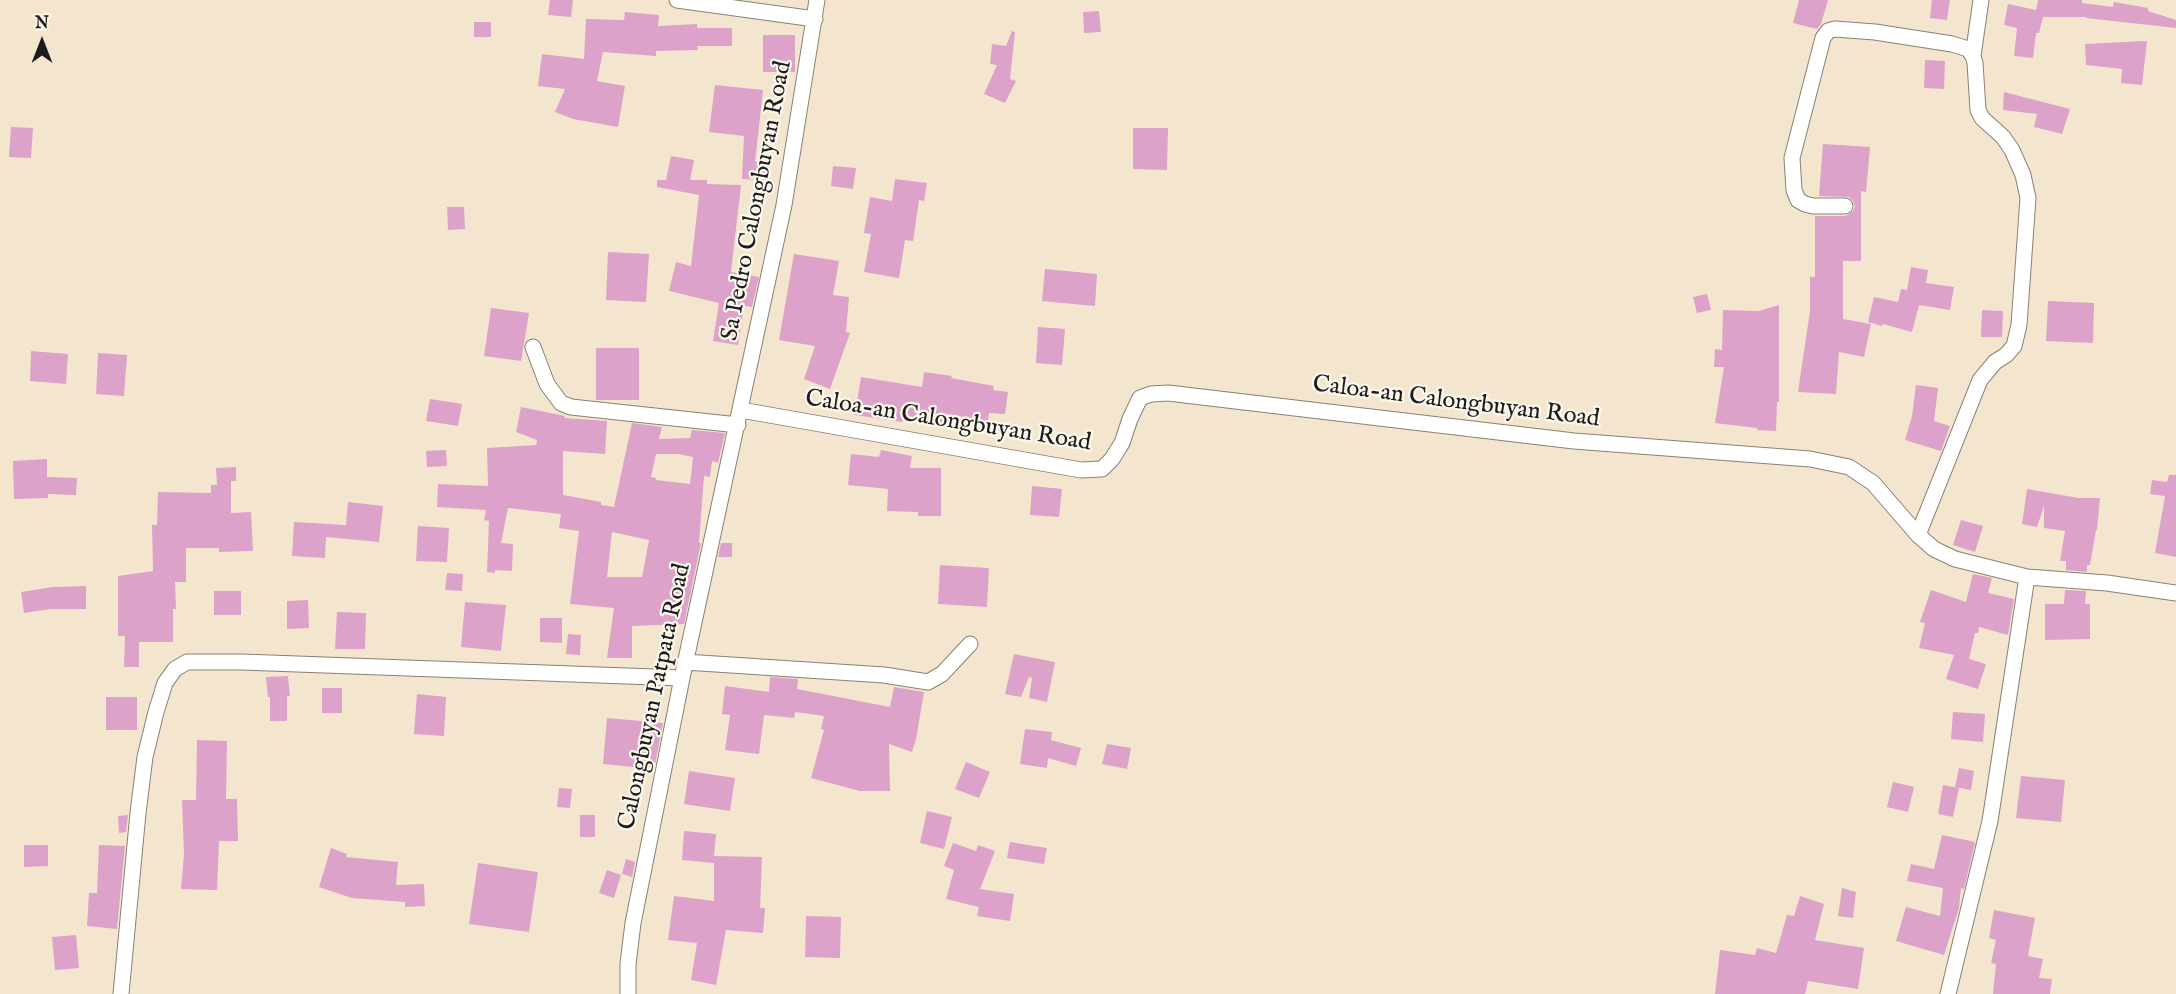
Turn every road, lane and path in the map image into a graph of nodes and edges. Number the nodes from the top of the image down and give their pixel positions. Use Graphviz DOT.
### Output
graph roads {
  1 [pos="677,0"];
  2 [pos="817,0"];
  3 [pos="1981,0"];
  4 [pos="814,19"];
  5 [pos="1973,56"];
  6 [pos="1845,206"];
  7 [pos="533,347"];
  8 [pos="739,418"];
  9 [pos="1918,535"];
  10 [pos="2027,577"];
  11 [pos="2176,593"];
  12 [pos="970,644"];
  13 [pos="684,670"];
  14 [pos="121,994"];
  15 [pos="628,994"];
  16 [pos="1948,994"];
  1 -- 4 [label="street"];
  2 -- 4 [label="street, Sa Pedro Calongbuyan Road"];
  3 -- 5 [label="street"];
  4 -- 8 [label="street, Sa Pedro Calongbuyan Road"];
  5 -- 6 [label="street"];
  5 -- 9 [label="street"];
  7 -- 8 [label="street"];
  8 -- 9 [label="street, Caloa-an Calongbuyan Road"];
  8 -- 13 [label="street, Calongbuyan Patpata Road"];
  9 -- 10 [label="street, Caloa-an Calongbuyan Road"];
  10 -- 11 [label="street, Caloa-an Calongbuyan Road"];
  10 -- 16 [label="street"];
  12 -- 13 [label="street"];
  13 -- 14 [label="street"];
  13 -- 15 [label="street, Calongbuyan Patpata Road"];
}
